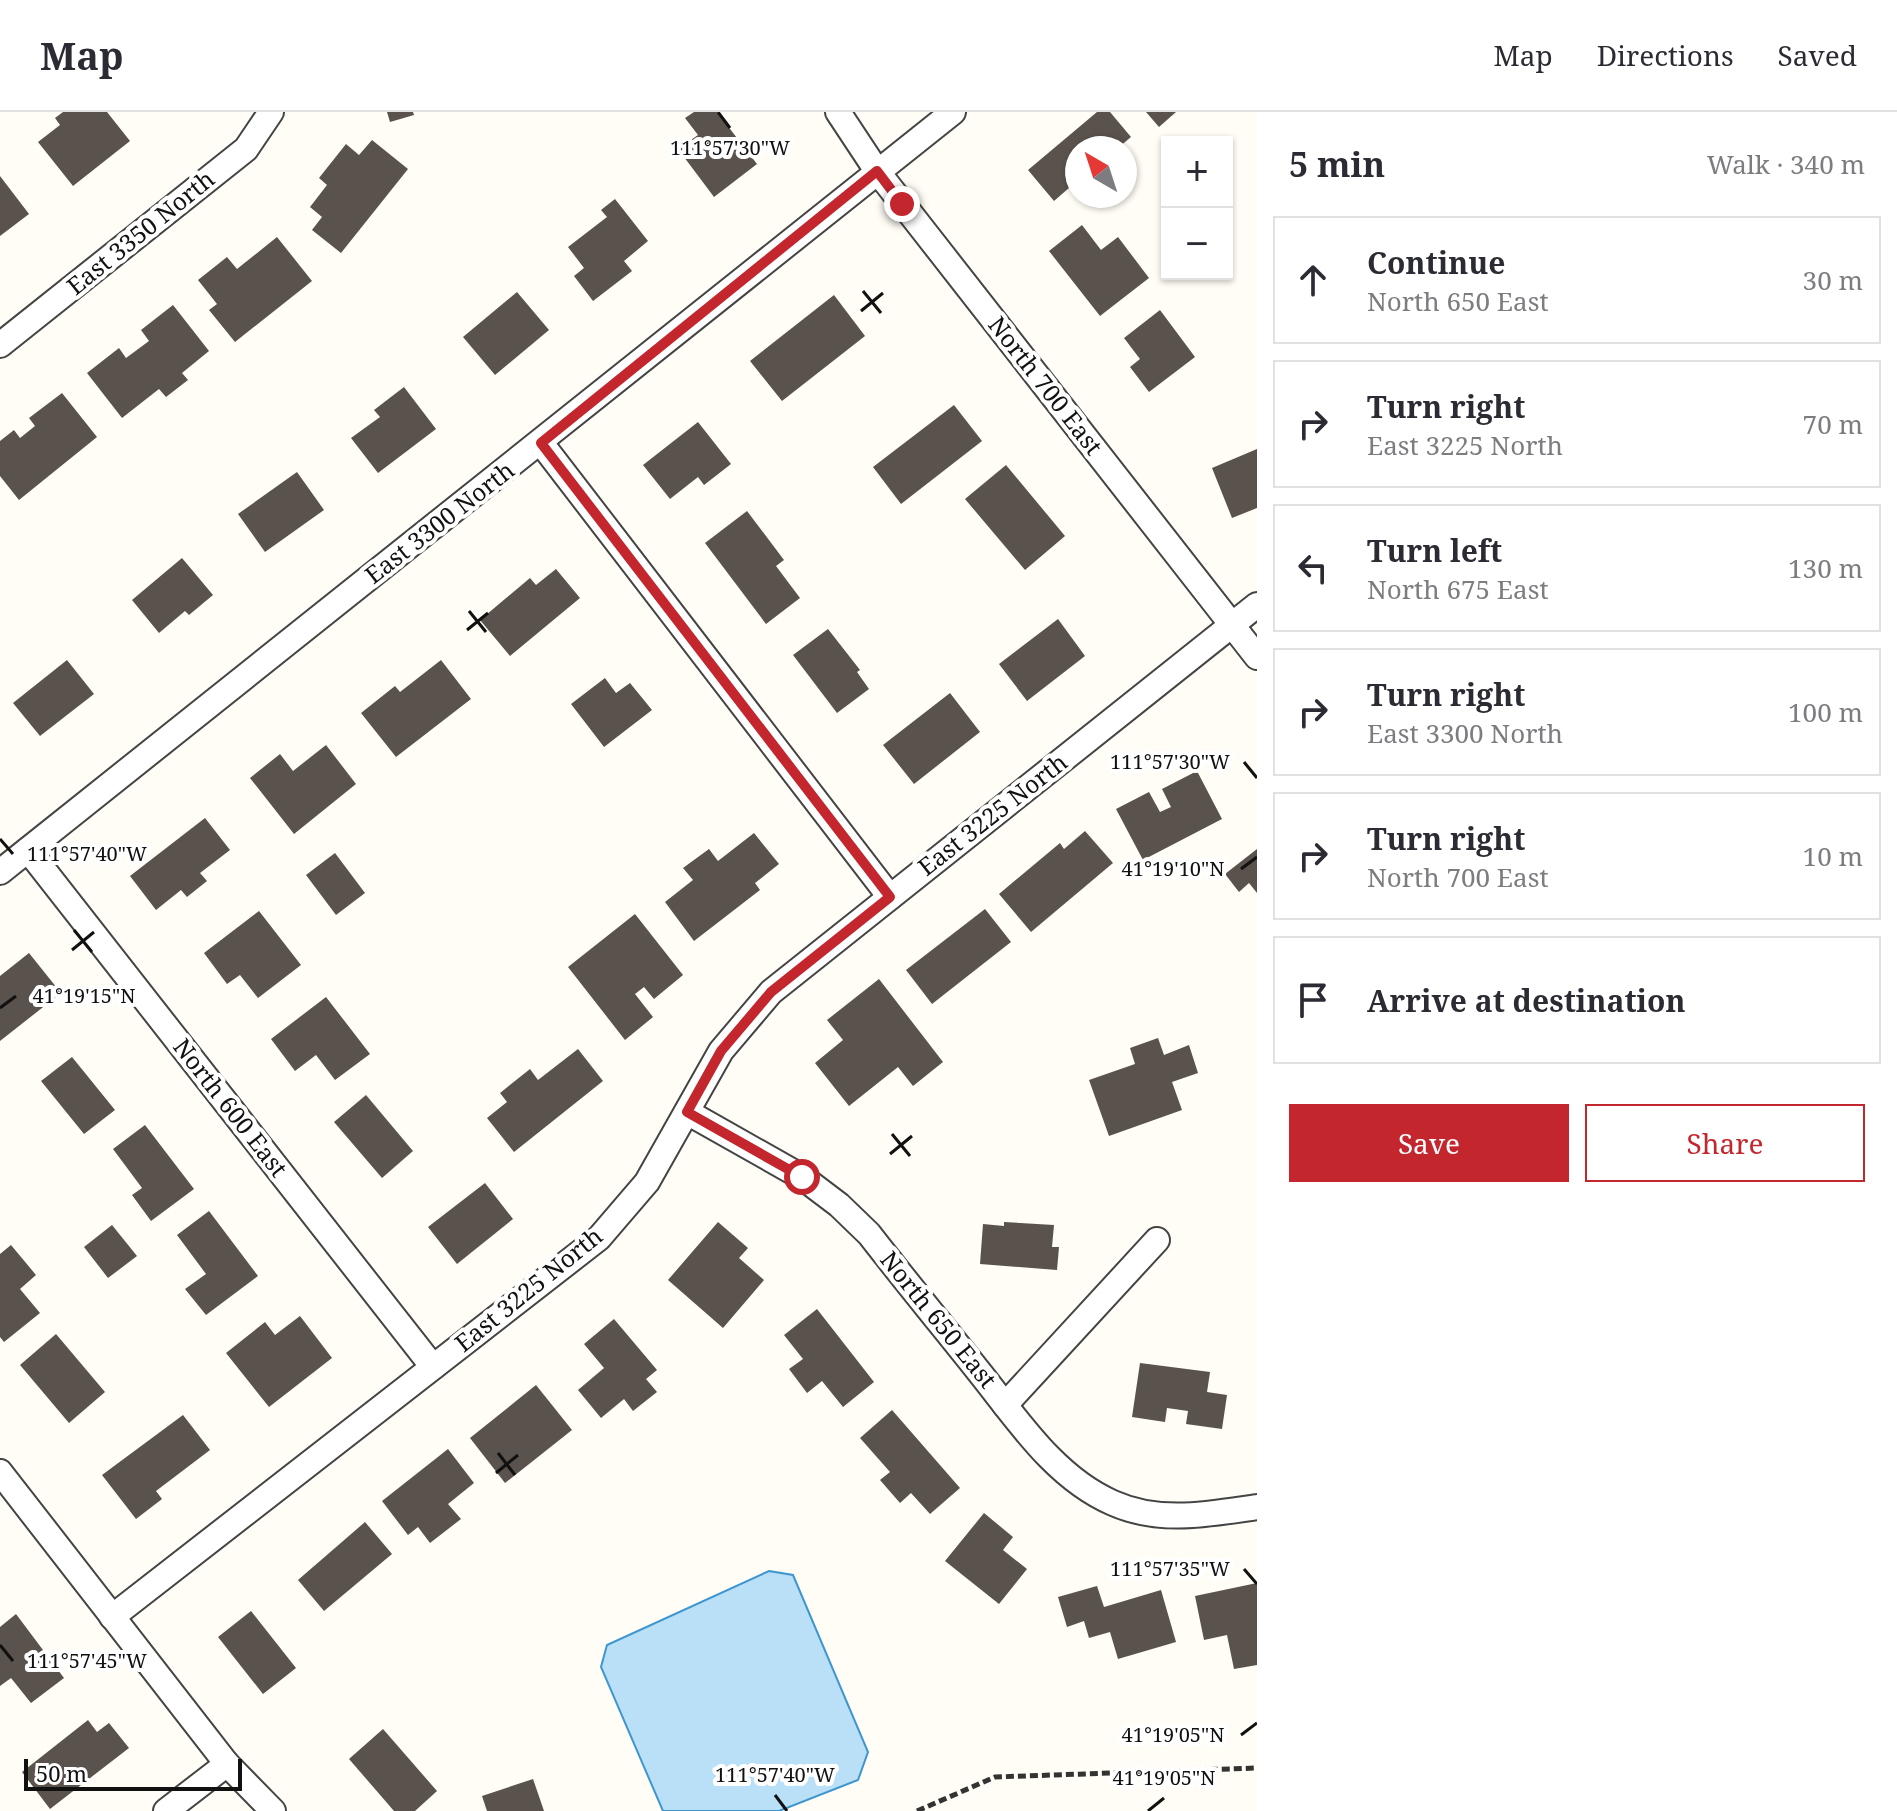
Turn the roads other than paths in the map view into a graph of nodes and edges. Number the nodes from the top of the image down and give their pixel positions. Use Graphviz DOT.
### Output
graph roads {
  1 [pos="271,112"];
  2 [pos="838,112"];
  3 [pos="953,112"];
  4 [pos="877,171"];
  5 [pos="0,345"];
  6 [pos="541,443"];
  7 [pos="1257,605"];
  8 [pos="1232,625"];
  9 [pos="1257,657"];
  10 [pos="28,850"];
  11 [pos="0,872"];
  12 [pos="890,897"];
  13 [pos="687,1112"];
  14 [pos="1157,1240"];
  15 [pos="433,1367"];
  16 [pos="1005,1405"];
  17 [pos="0,1472"];
  18 [pos="1257,1507"];
  19 [pos="112,1617"];
  20 [pos="227,1764"];
  21 [pos="166,1811"];
  22 [pos="273,1811"];
  1 -- 5 [label="street, East 3350 North"];
  2 -- 4 [label="street, North 700 East"];
  3 -- 4 [label="street, East 3300 North"];
  4 -- 6 [label="street, East 3300 North"];
  4 -- 8 [label="street, North 700 East"];
  6 -- 10 [label="street, East 3300 North"];
  6 -- 12 [label="street"];
  7 -- 8 [label="street, East 3225 North"];
  8 -- 9 [label="street, North 700 East"];
  8 -- 12 [label="street, East 3225 North"];
  10 -- 11 [label="street, East 3300 North"];
  10 -- 15 [label="street, North 600 East"];
  12 -- 13 [label="street, East 3225 North"];
  13 -- 15 [label="street, East 3225 North"];
  13 -- 16 [label="street, North 650 East"];
  14 -- 16 [label="street"];
  15 -- 19 [label="street, East 3225 North"];
  16 -- 18 [label="street, North 650 East"];
  17 -- 19 [label="street"];
  19 -- 20 [label="street"];
  20 -- 21 [label="street"];
  20 -- 22 [label="street"];
}
